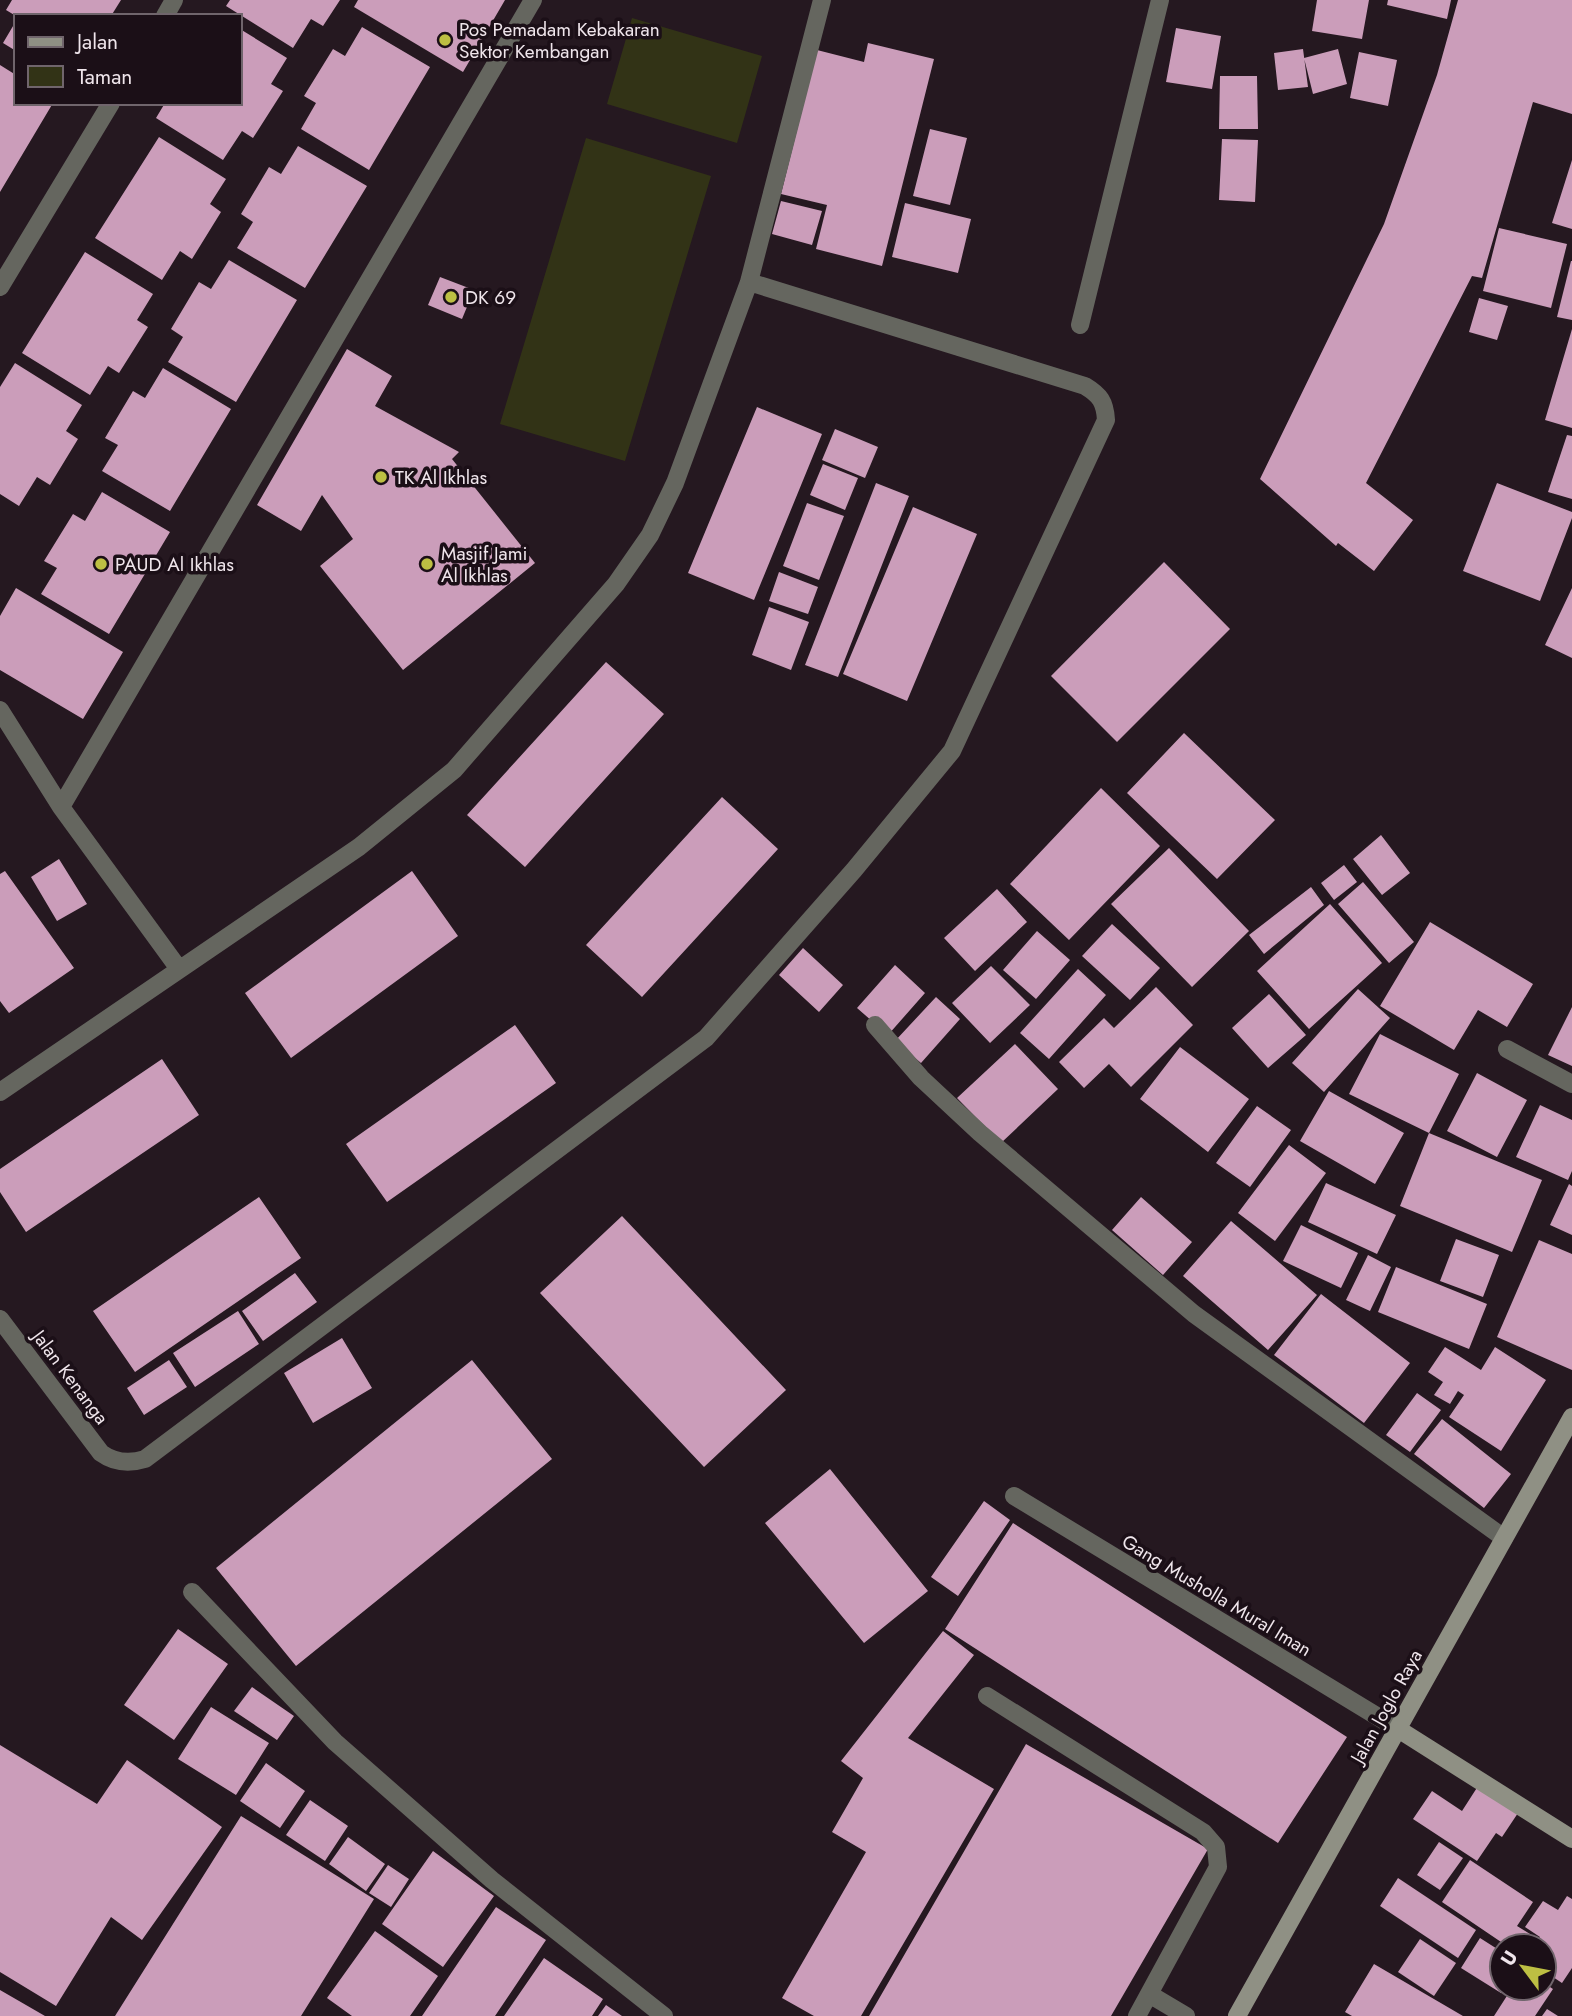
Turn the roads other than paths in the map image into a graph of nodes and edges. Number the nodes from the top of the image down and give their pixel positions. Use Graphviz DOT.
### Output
graph roads {
  1 [pos="533,0"];
  2 [pos="822,0"];
  3 [pos="1160,0"];
  4 [pos="110,105"];
  5 [pos="749,282"];
  6 [pos="0,287"];
  7 [pos="1080,326"];
  8 [pos="0,710"];
  9 [pos="61,807"];
  10 [pos="179,970"];
  11 [pos="875,1025"];
  12 [pos="1507,1049"];
  13 [pos="1572,1083"];
  14 [pos="0,1092"];
  15 [pos="0,1319"];
  16 [pos="1572,1417"];
  17 [pos="1014,1496"];
  18 [pos="1504,1538"];
  19 [pos="191,1592"];
  20 [pos="987,1696"];
  21 [pos="1398,1729"];
  22 [pos="1572,1839"];
  23 [pos="1149,1994"];
  24 [pos="664,2016"];
  25 [pos="1137,2016"];
  26 [pos="1186,2016"];
  27 [pos="1237,2016"];
  1 -- 9 [label="street"];
  2 -- 5 [label="street"];
  3 -- 7 [label="street"];
  4 -- 6 [label="street"];
  5 -- 10 [label="street"];
  5 -- 15 [label="street, Jalan Kenanga"];
  8 -- 9 [label="street"];
  9 -- 10 [label="street"];
  10 -- 14 [label="street"];
  11 -- 18 [label="street"];
  12 -- 13 [label="street"];
  16 -- 18 [label="main road, Jalan Joglo Raya"];
  17 -- 21 [label="street, Gang Musholla Mural Iman"];
  18 -- 21 [label="main road, Jalan Joglo Raya"];
  19 -- 24 [label="street"];
  20 -- 23 [label="street"];
  21 -- 22 [label="main road"];
  21 -- 27 [label="main road, Jalan Joglo Raya"];
  23 -- 25 [label="street"];
  23 -- 26 [label="street"];
}
